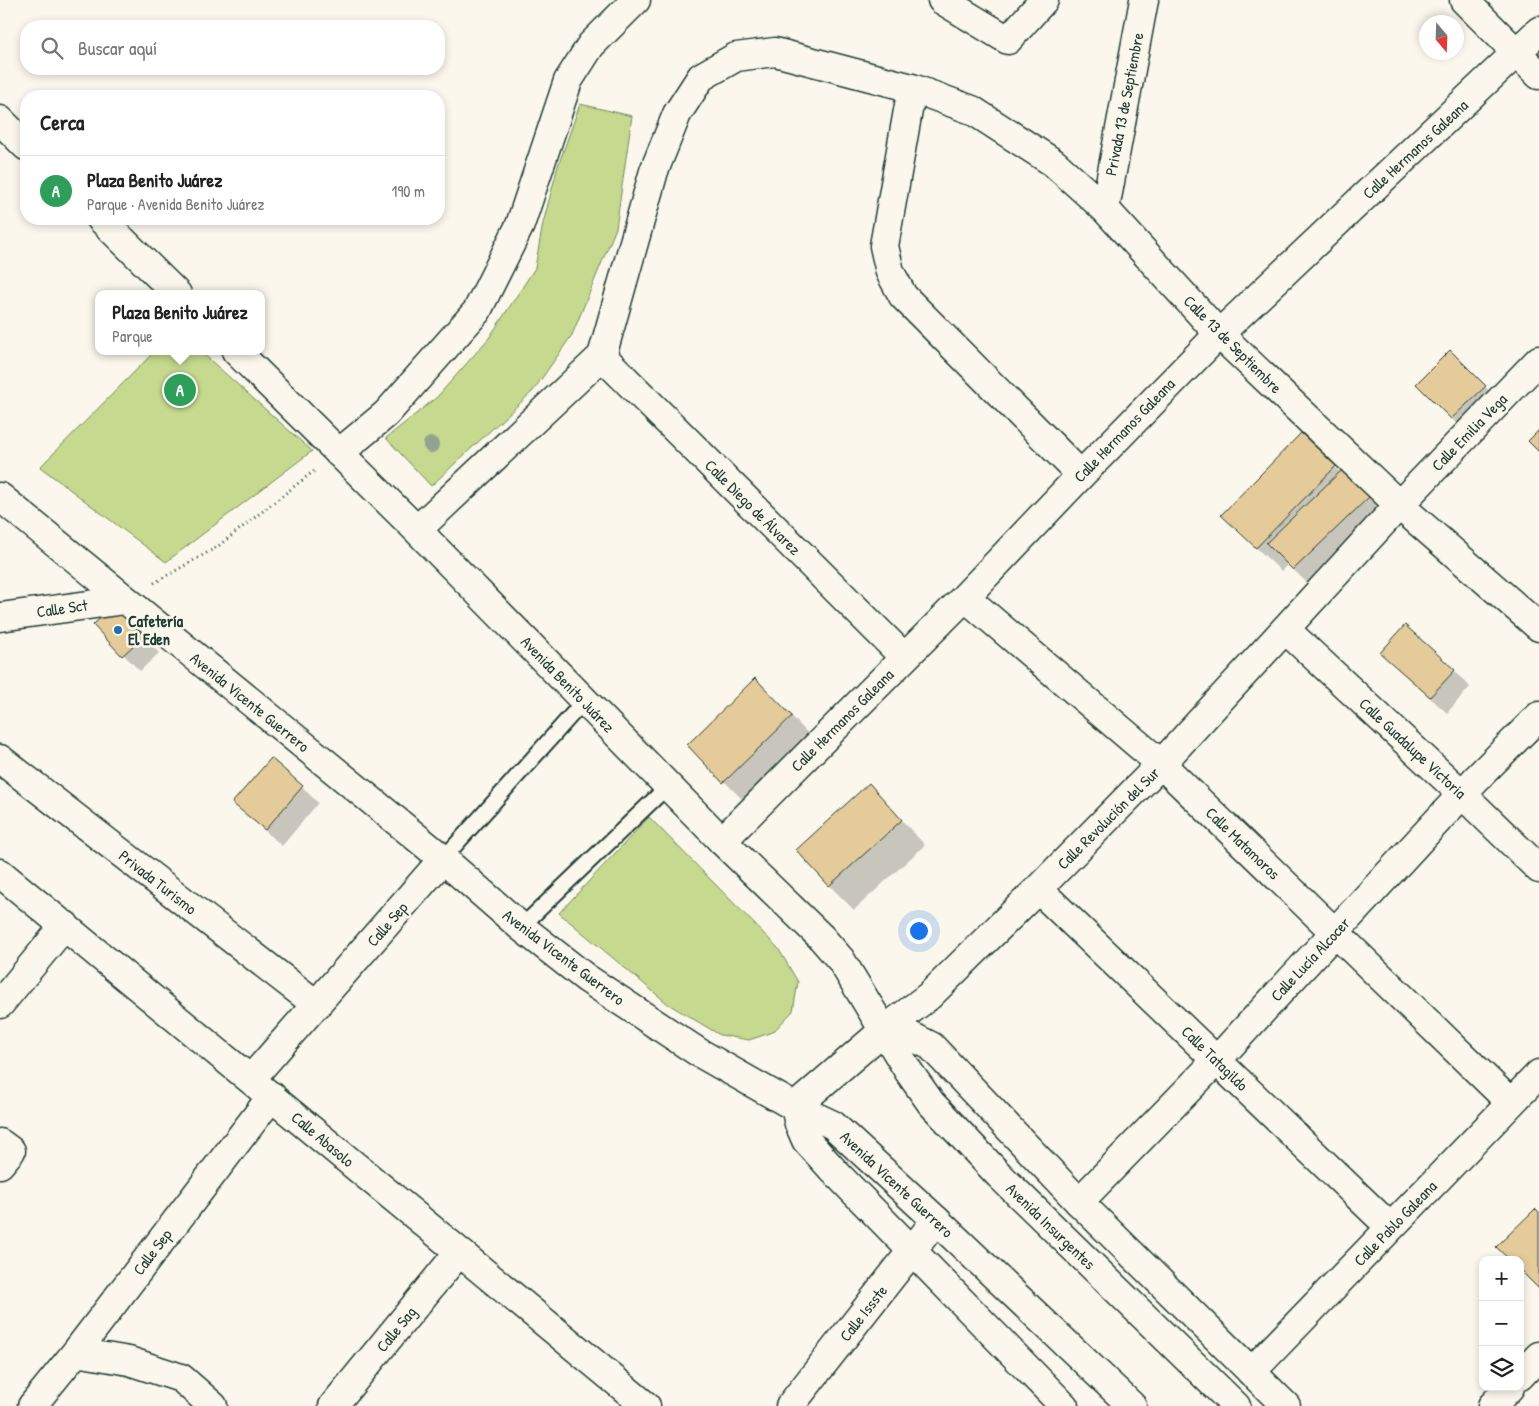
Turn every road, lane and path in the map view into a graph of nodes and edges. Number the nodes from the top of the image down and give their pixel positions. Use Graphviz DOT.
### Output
graph roads {
  1 [pos="636,0"];
  2 [pos="942,0"];
  3 [pos="1044,0"];
  4 [pos="1144,0"];
  5 [pos="1464,0"];
  6 [pos="1539,31"];
  7 [pos="1517,53"];
  8 [pos="1539,76"];
  9 [pos="912,88"];
  10 [pos="0,120"];
  11 [pos="20,140"];
  12 [pos="1105,209"];
  13 [pos="107,225"];
  14 [pos="173,290"];
  15 [pos="1219,334"];
  16 [pos="240,355"];
  17 [pos="602,356"];
  18 [pos="1539,360"];
  19 [pos="339,453"];
  20 [pos="1080,475"];
  21 [pos="0,497"];
  22 [pos="1399,504"];
  23 [pos="417,530"];
  24 [pos="965,596"];
  25 [pos="125,600"];
  26 [pos="0,616"];
  27 [pos="1539,627"];
  28 [pos="1285,629"];
  29 [pos="904,657"];
  30 [pos="584,701"];
  31 [pos="1539,716"];
  32 [pos="0,760"];
  33 [pos="1161,764"];
  34 [pos="668,786"];
  35 [pos="1462,794"];
  36 [pos="722,842"];
  37 [pos="443,859"];
  38 [pos="1539,869"];
  39 [pos="0,872"];
  40 [pos="1038,889"];
  41 [pos="65,925"];
  42 [pos="521,927"];
  43 [pos="1335,932"];
  44 [pos="0,1004"];
  45 [pos="317,1005"];
  46 [pos="883,1031"];
  47 [pos="1217,1060"];
  48 [pos="1539,1074"];
  49 [pos="262,1088"];
  50 [pos="1511,1102"];
  51 [pos="795,1107"];
  52 [pos="0,1143"];
  53 [pos="0,1164"];
  54 [pos="1079,1202"];
  55 [pos="936,1220"];
  56 [pos="1390,1228"];
  57 [pos="912,1250"];
  58 [pos="459,1252"];
  59 [pos="76,1352"];
  60 [pos="1539,1356"];
  61 [pos="1251,1372"];
  62 [pos="1524,1372"];
  63 [pos="1506,1391"];
  64 [pos="628,1401"];
  65 [pos="32,1406"];
  66 [pos="214,1406"];
  67 [pos="333,1406"];
  68 [pos="790,1406"];
  69 [pos="1064,1406"];
  70 [pos="1132,1406"];
  71 [pos="1236,1406"];
  72 [pos="1286,1406"];
  73 [pos="1492,1406"];
  1 -- 19 [label="street"];
  2 -- 3 [label="street"];
  4 -- 12 [label="street, Privada 13 de Septiembre"];
  5 -- 7 [label="street"];
  6 -- 7 [label="street, Calle Hermanos Galeana"];
  7 -- 8 [label="street"];
  7 -- 15 [label="street, Calle Hermanos Galeana"];
  9 -- 12 [label="street, Calle 13 de Septiembre"];
  9 -- 17 [label="street, Calle 13 de Septiembre"];
  9 -- 20 [label="street"];
  10 -- 11 [label="street"];
  12 -- 15 [label="street, Calle 13 de Septiembre"];
  13 -- 14 [label="street"];
  15 -- 20 [label="street, Calle Hermanos Galeana"];
  15 -- 22 [label="street, Calle 13 de Septiembre"];
  16 -- 19 [label="street, Avenida Benito Juárez"];
  17 -- 23 [label="street"];
  17 -- 29 [label="street, Calle Diego de Álvarez"];
  18 -- 22 [label="street, Calle Emilia Vega"];
  19 -- 23 [label="street, Avenida Benito Juárez"];
  19 -- 25 [label="path"];
  20 -- 24 [label="street, Calle Hermanos Galeana"];
  21 -- 25 [label="street, Avenida Vicente Guerrero"];
  22 -- 27 [label="street, Calle 13 de Septiembre"];
  22 -- 28 [label="street, Calle Revolución del Sur"];
  23 -- 30 [label="street, Avenida Benito Juárez"];
  24 -- 29 [label="street, Calle Hermanos Galeana"];
  24 -- 33 [label="street, Calle Matamoros"];
  25 -- 26 [label="street, Calle Sct"];
  25 -- 37 [label="street, Avenida Vicente Guerrero"];
  28 -- 33 [label="street, Calle Revolución del Sur"];
  28 -- 35 [label="street, Calle Guadalupe Victoria"];
  29 -- 36 [label="street, Calle Hermanos Galeana"];
  30 -- 34 [label="street, Avenida Benito Juárez"];
  30 -- 37 [label="lane"];
  31 -- 35 [label="street, Calle Lucía Alcocer"];
  32 -- 45 [label="street, Privada Turismo"];
  33 -- 40 [label="street, Calle Revolución del Sur"];
  33 -- 43 [label="street, Calle Matamoros"];
  34 -- 36 [label="street, Avenida Benito Juárez"];
  34 -- 42 [label="lane"];
  35 -- 38 [label="street, Calle Guadalupe Victoria"];
  35 -- 43 [label="street, Calle Lucía Alcocer"];
  36 -- 46 [label="street, Avenida Benito Juárez"];
  37 -- 42 [label="street, Avenida Vicente Guerrero"];
  37 -- 45 [label="street, Calle Sep"];
  39 -- 41 [label="street, Calle Abasolo"];
  40 -- 46 [label="street, Calle Revolución del Sur"];
  40 -- 47 [label="street, Calle Tatagildo"];
  41 -- 44 [label="street"];
  41 -- 49 [label="street, Calle Abasolo"];
  42 -- 51 [label="street, Avenida Vicente Guerrero"];
  43 -- 47 [label="street, Calle Lucía Alcocer"];
  43 -- 50 [label="street, Calle Matamoros"];
  45 -- 49 [label="street, Calle Sep"];
  46 -- 51 [label="street, Calle Revolución del Sur"];
  46 -- 54 [label="street"];
  46 -- 71 [label="street, Avenida Insurgentes"];
  47 -- 54 [label="street, Calle Lucía Alcocer"];
  47 -- 56 [label="street, Calle Tatagildo"];
  48 -- 50 [label="street, Calle Pablo Galeana"];
  49 -- 58 [label="street, Calle Abasolo"];
  49 -- 59 [label="street, Calle Sep"];
  50 -- 56 [label="street, Calle Pablo Galeana"];
  51 -- 55 [label="street, Avenida Vicente Guerrero"];
  51 -- 57 [label="street"];
  52 -- 53 [label="street"];
  54 -- 61 [label="street"];
  55 -- 57 [label="street, Calle Issste"];
  55 -- 70 [label="street, Avenida Vicente Guerrero"];
  56 -- 61 [label="street, Calle Pablo Galeana"];
  57 -- 68 [label="street, Calle Issste"];
  57 -- 69 [label="street"];
  58 -- 64 [label="street, Calle Abasolo"];
  58 -- 67 [label="street, Calle Sag"];
  59 -- 65 [label="street, Calle Sep"];
  59 -- 66 [label="street"];
  60 -- 62 [label="street"];
  61 -- 72 [label="street"];
  63 -- 73 [label="street"];
}
